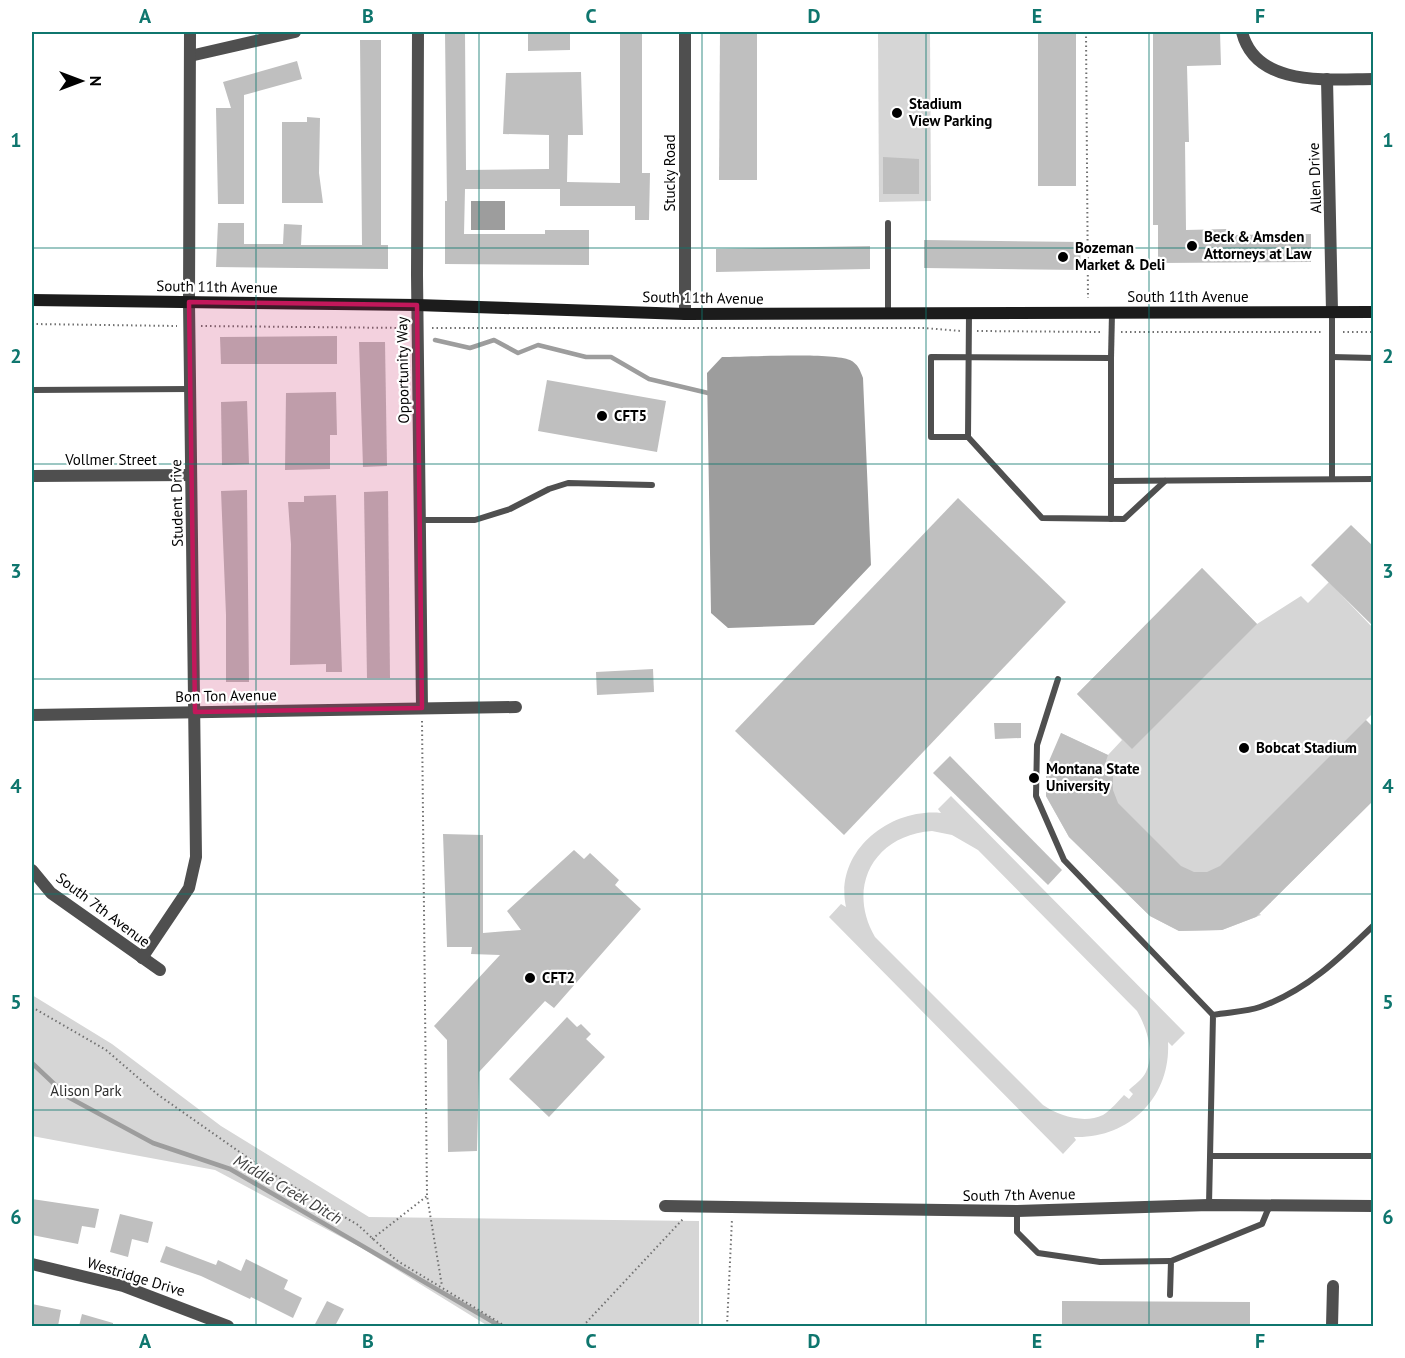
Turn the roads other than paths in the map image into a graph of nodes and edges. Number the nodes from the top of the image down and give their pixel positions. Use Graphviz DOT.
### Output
graph roads {
  1 [pos="190,32"];
  2 [pos="295,32"];
  3 [pos="418,32"];
  4 [pos="684,32"];
  5 [pos="1242,32"];
  6 [pos="190,56"];
  7 [pos="1327,79"];
  8 [pos="1374,79"];
  9 [pos="888,223"];
  10 [pos="32,300"];
  11 [pos="189,302"];
  12 [pos="417,305"];
  13 [pos="1332,311"];
  14 [pos="1112,312"];
  15 [pos="1374,312"];
  16 [pos="969,313"];
  17 [pos="685,314"];
  18 [pos="888,314"];
  19 [pos="968,357"];
  20 [pos="1332,357"];
  21 [pos="1111,358"];
  22 [pos="1374,358"];
  23 [pos="190,389"];
  24 [pos="32,390"];
  25 [pos="968,437"];
  26 [pos="191,475"];
  27 [pos="32,476"];
  28 [pos="1332,479"];
  29 [pos="1374,479"];
  30 [pos="1111,481"];
  31 [pos="1165,481"];
  32 [pos="652,485"];
  33 [pos="1111,519"];
  34 [pos="419,520"];
  35 [pos="1058,679"];
  36 [pos="516,707"];
  37 [pos="422,708"];
  38 [pos="195,712"];
  39 [pos="32,715"];
  40 [pos="32,870"];
  41 [pos="1374,925"];
  42 [pos="142,958"];
  43 [pos="160,970"];
  44 [pos="1214,1015"];
  45 [pos="1374,1155"];
  46 [pos="1211,1156"];
  47 [pos="1209,1205"];
  48 [pos="665,1206"];
  49 [pos="1374,1206"];
  50 [pos="1269,1207"];
  51 [pos="1017,1211"];
  52 [pos="1171,1261"];
  53 [pos="32,1264"];
  54 [pos="1333,1286"];
  55 [pos="1170,1296"];
  56 [pos="228,1326"];
  57 [pos="1332,1326"];
  1 -- 6 [label="street, Student Drive"];
  2 -- 6 [label="street"];
  3 -- 12 [label="street, Opportunity Way"];
  4 -- 17 [label="street, Stucky Road"];
  5 -- 7 [label="street"];
  6 -- 11 [label="street, Student Drive"];
  7 -- 8 [label="street"];
  7 -- 13 [label="street, Allen Drive"];
  9 -- 18 [label="lane"];
  10 -- 11 [label="street, South 11th Avenue"];
  11 -- 12 [label="street, South 11th Avenue"];
  11 -- 23 [label="street, Student Drive"];
  12 -- 17 [label="street, South 11th Avenue"];
  12 -- 34 [label="street, Opportunity Way"];
  13 -- 14 [label="street, South 11th Avenue"];
  13 -- 15 [label="street, South 11th Avenue"];
  13 -- 20 [label="lane"];
  14 -- 16 [label="street, South 11th Avenue"];
  14 -- 21 [label="lane"];
  16 -- 18 [label="street, South 11th Avenue"];
  16 -- 19 [label="lane"];
  17 -- 18 [label="street, South 11th Avenue"];
  19 -- 21 [label="lane"];
  19 -- 25 [label="lane"];
  19 -- 25 [label="lane"];
  20 -- 22 [label="lane"];
  20 -- 28 [label="lane"];
  21 -- 30 [label="lane"];
  23 -- 24 [label="lane"];
  23 -- 26 [label="street, Student Drive"];
  25 -- 33 [label="lane"];
  26 -- 27 [label="street, Vollmer Street"];
  26 -- 38 [label="street, Student Drive"];
  28 -- 29 [label="lane"];
  28 -- 31 [label="lane"];
  30 -- 31 [label="lane"];
  30 -- 33 [label="lane"];
  31 -- 33 [label="lane"];
  32 -- 34 [label="lane"];
  34 -- 37 [label="street, Opportunity Way"];
  35 -- 44 [label="lane"];
  36 -- 37 [label="street, Bon Ton Avenue"];
  37 -- 38 [label="street, Bon Ton Avenue"];
  38 -- 39 [label="street, Bon Ton Avenue"];
  38 -- 42 [label="street, Student Drive"];
  40 -- 42 [label="street, South 7th Avenue"];
  41 -- 44 [label="lane"];
  42 -- 43 [label="street, South 7th Avenue"];
  44 -- 46 [label="lane"];
  45 -- 46 [label="lane"];
  46 -- 47 [label="lane"];
  47 -- 50 [label="street, South 7th Avenue"];
  47 -- 51 [label="street, South 7th Avenue"];
  48 -- 51 [label="street, South 7th Avenue"];
  49 -- 50 [label="street, South 7th Avenue"];
  50 -- 52 [label="lane"];
  51 -- 52 [label="lane"];
  52 -- 55 [label="lane"];
  53 -- 56 [label="street, Westridge Drive"];
  54 -- 57 [label="street"];
}
